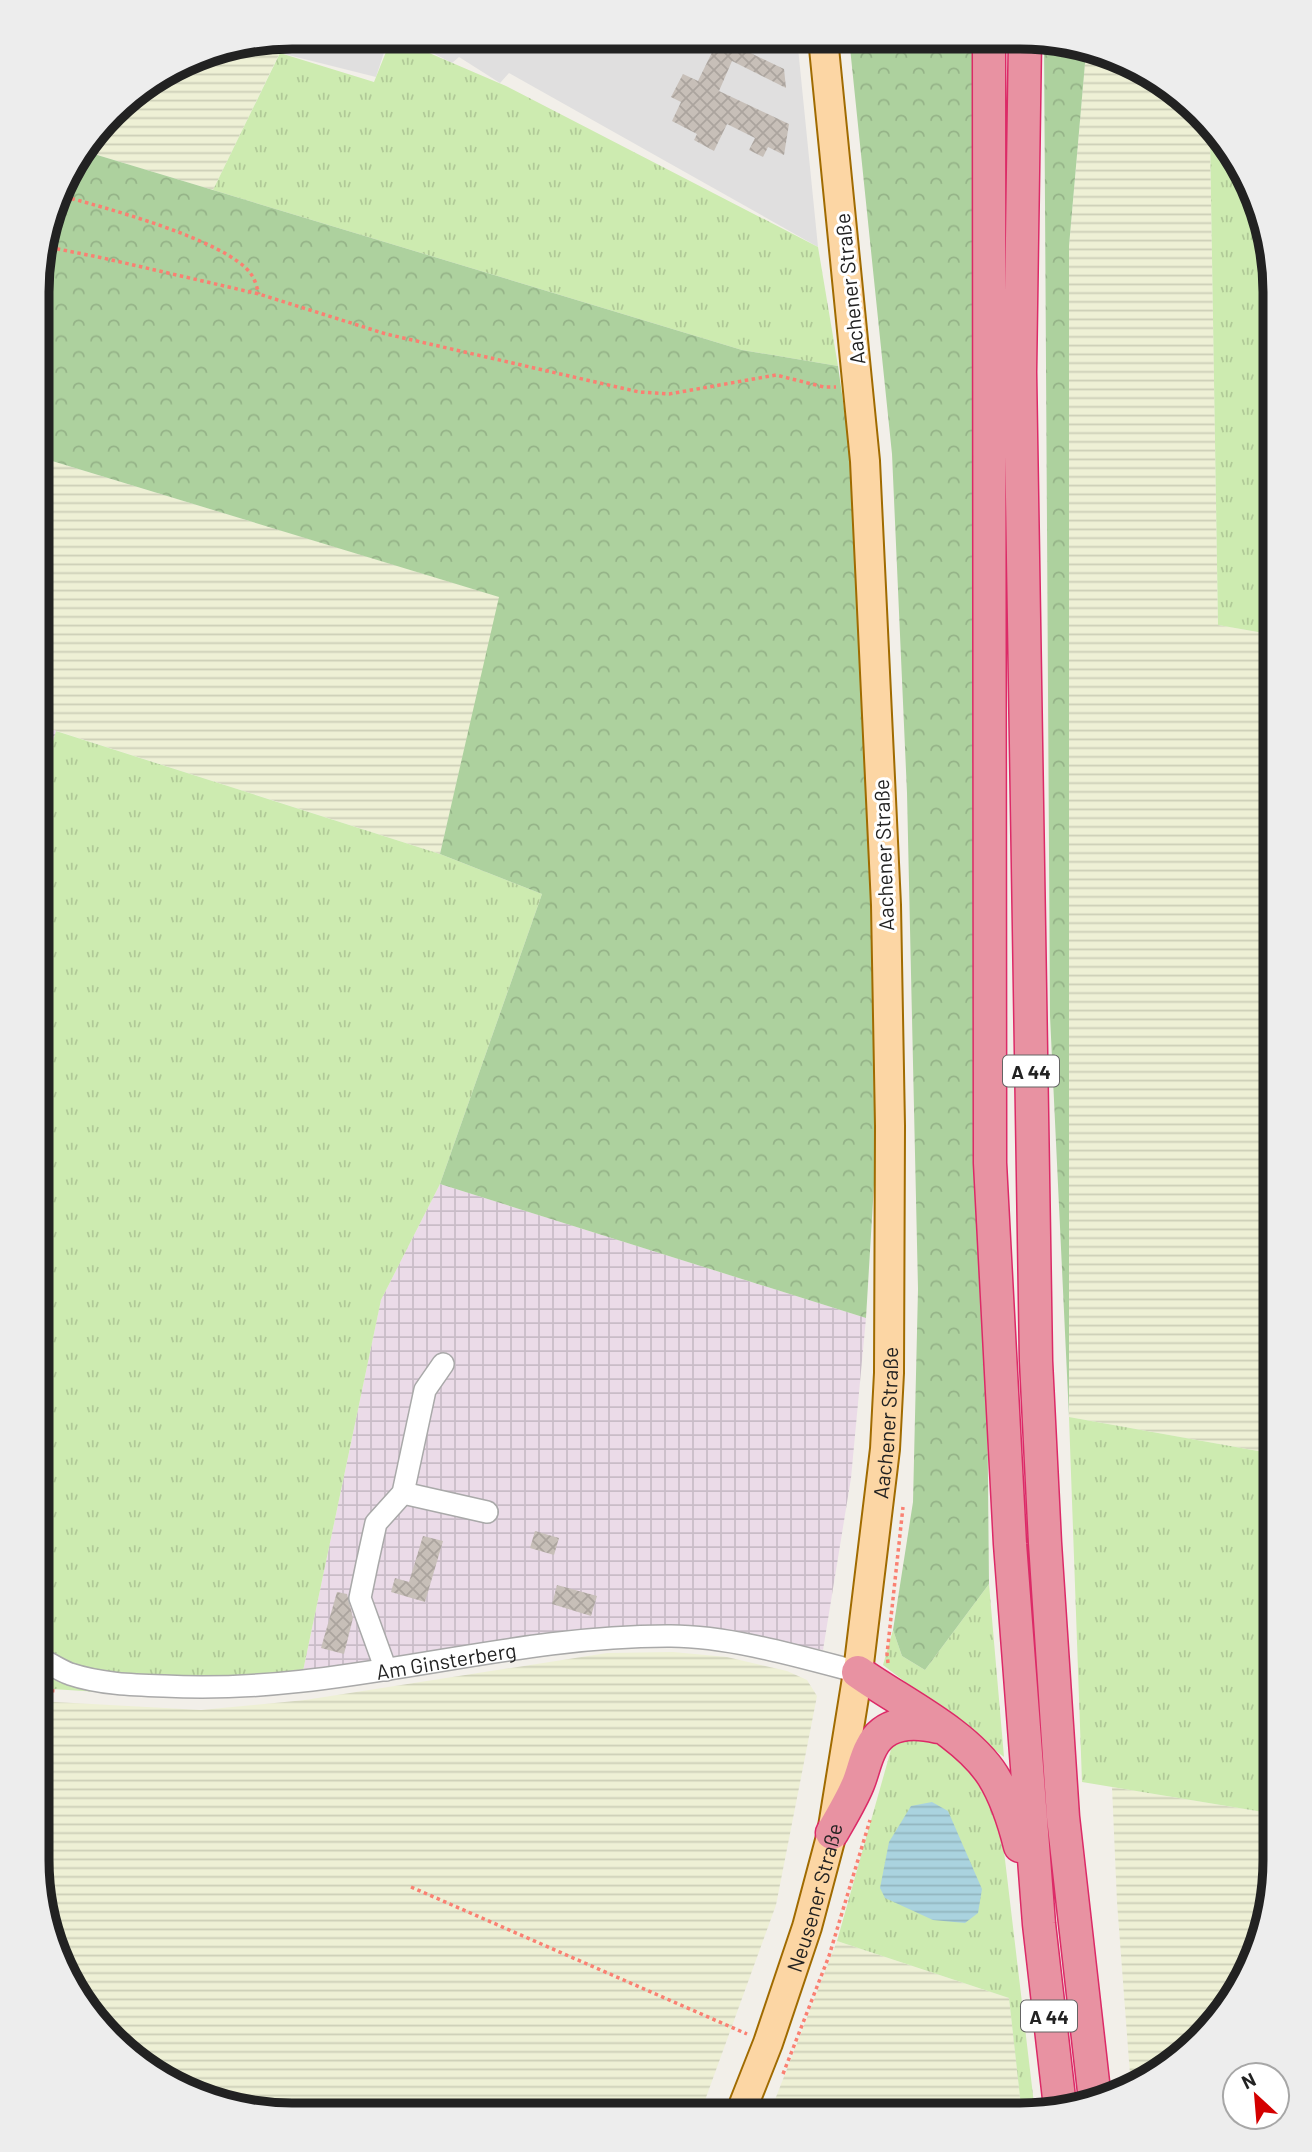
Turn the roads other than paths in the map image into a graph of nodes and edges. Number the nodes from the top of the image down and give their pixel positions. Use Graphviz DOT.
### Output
graph roads {
  1 [pos="824,49"];
  2 [pos="989,49"];
  3 [pos="1025,49"];
  4 [pos="443,1364"];
  5 [pos="403,1493"];
  6 [pos="487,1513"];
  7 [pos="49,1664"];
  8 [pos="386,1670"];
  9 [pos="858,1672"];
  10 [pos="943,1728"];
  11 [pos="832,1833"];
  12 [pos="1039,1924"];
  13 [pos="1094,2091"];
  14 [pos="1059,2100"];
  15 [pos="745,2103"];
  1 -- 9 [label="main road, Aachener Straße"];
  2 -- 12 [label="highway, A 44"];
  3 -- 13 [label="highway, A 44"];
  4 -- 5 [label="lane"];
  5 -- 6 [label="lane"];
  5 -- 8 [label="lane"];
  7 -- 8 [label="lane, Am Ginsterberg"];
  8 -- 9 [label="lane, Am Ginsterberg"];
  9 -- 10 [label="highway"];
  9 -- 11 [label="main road, Neusener Straße"];
  10 -- 11 [label="highway"];
  10 -- 12 [label="highway"];
  11 -- 15 [label="main road, Neusener Straße"];
  12 -- 14 [label="highway, A 44"];
}
